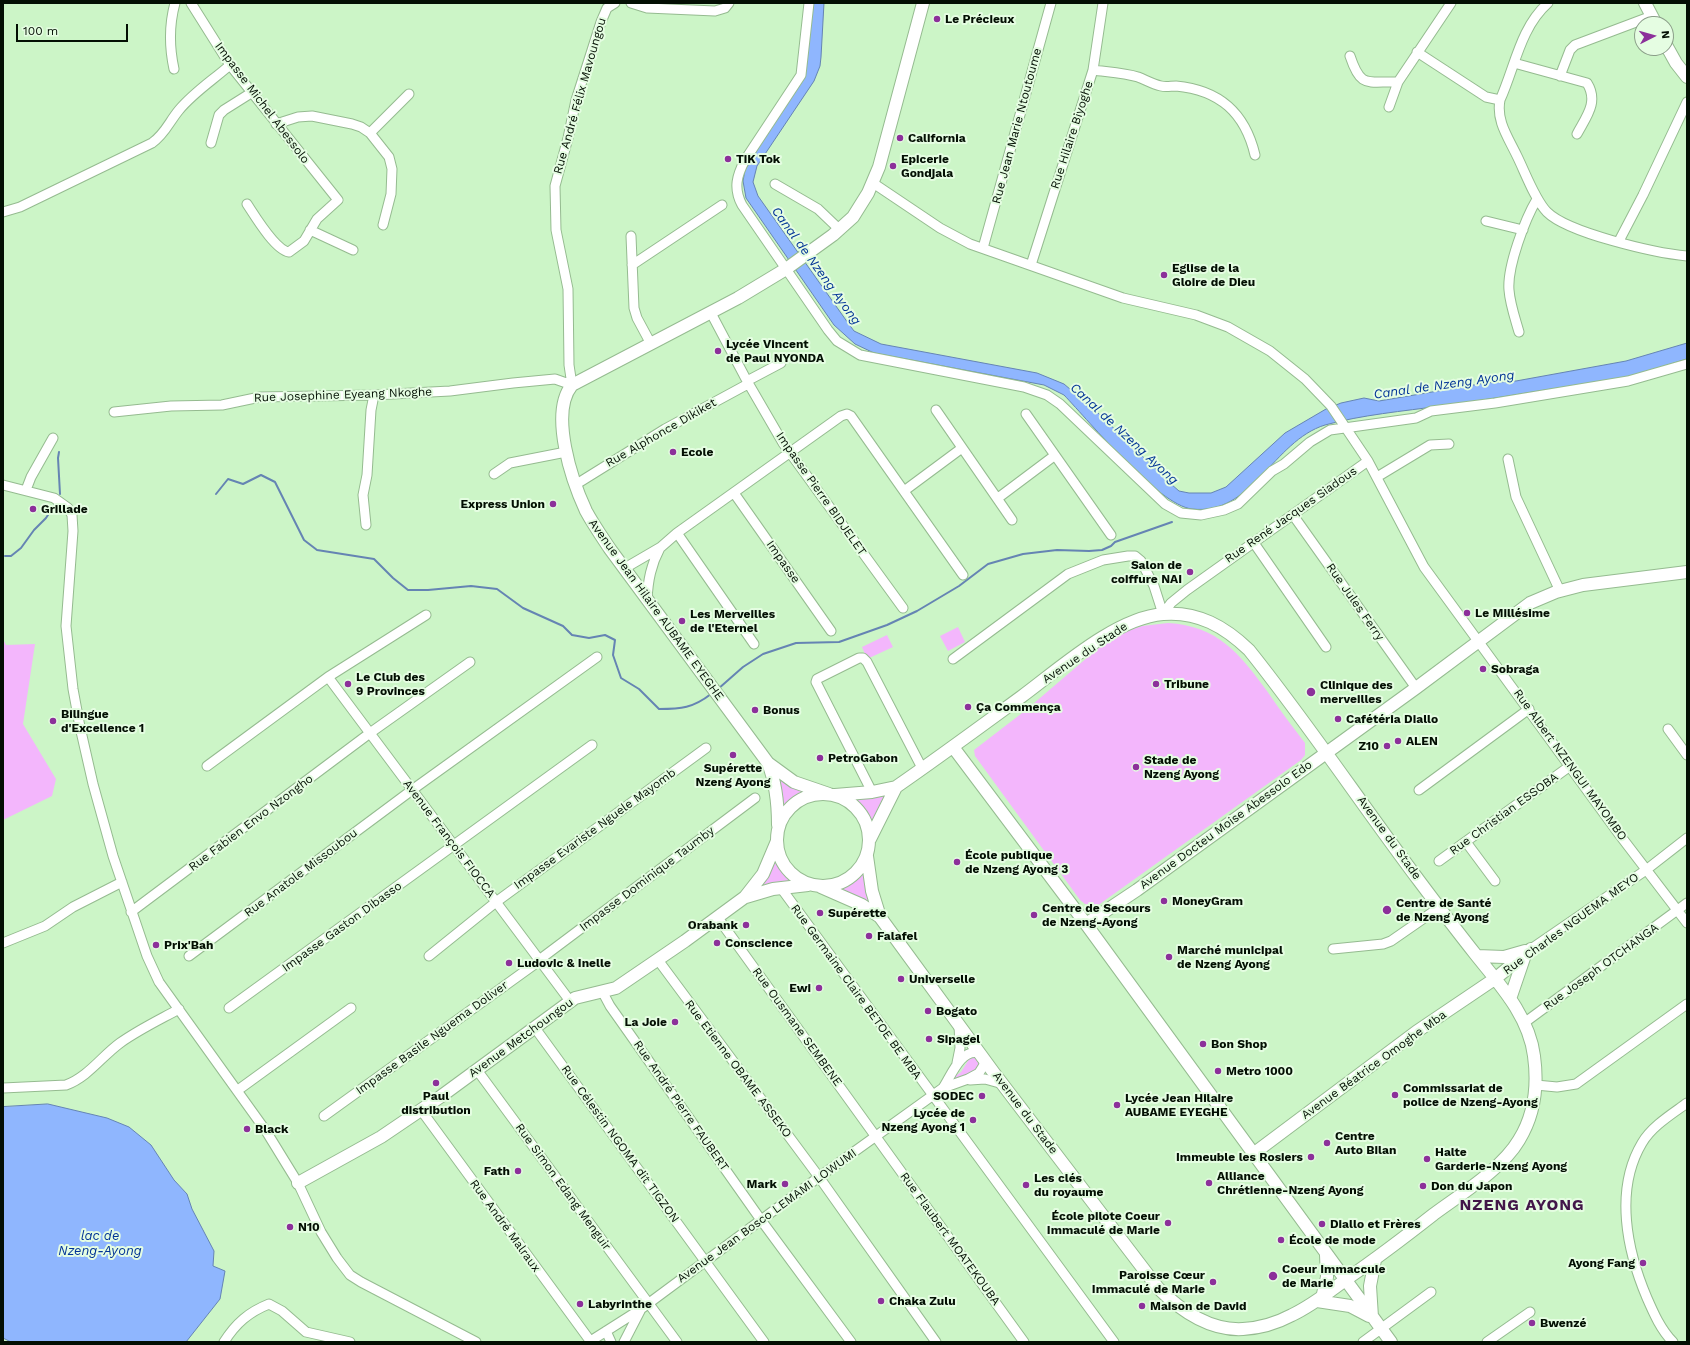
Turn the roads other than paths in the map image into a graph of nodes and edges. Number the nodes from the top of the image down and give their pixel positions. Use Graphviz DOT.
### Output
graph roads {
  1 [pos="175,3"];
  2 [pos="191,3"];
  3 [pos="615,3"];
  4 [pos="631,3"];
  5 [pos="729,3"];
  6 [pos="809,3"];
  7 [pos="923,3"];
  8 [pos="1051,3"];
  9 [pos="1103,3"];
  10 [pos="1451,3"];
  11 [pos="1548,3"];
  12 [pos="1646,3"];
  13 [pos="1652,16"];
  14 [pos="1634,26"];
  15 [pos="1417,52"];
  16 [pos="1350,56"];
  17 [pos="1672,56"];
  18 [pos="1514,62"];
  19 [pos="230,65"];
  20 [pos="174,69"];
  21 [pos="1093,70"];
  22 [pos="1560,76"];
  23 [pos="1687,77"];
  24 [pos="1398,82"];
  25 [pos="251,93"];
  26 [pos="409,94"];
  27 [pos="1500,100"];
  28 [pos="1687,102"];
  29 [pos="1389,107"];
  30 [pos="276,124"];
  31 [pos="370,134"];
  32 [pos="1576,134"];
  33 [pos="211,143"];
  34 [pos="1255,155"];
  35 [pos="873,183"];
  36 [pos="775,184"];
  37 [pos="1537,199"];
  38 [pos="247,204"];
  39 [pos="722,205"];
  40 [pos="3,212"];
  41 [pos="1486,221"];
  42 [pos="383,225"];
  43 [pos="310,230"];
  44 [pos="840,230"];
  45 [pos="1523,230"];
  46 [pos="631,236"];
  47 [pos="1619,241"];
  48 [pos="984,248"];
  49 [pos="353,250"];
  50 [pos="1687,256"];
  51 [pos="632,265"];
  52 [pos="1031,265"];
  53 [pos="788,268"];
  54 [pos="711,313"];
  55 [pos="1519,332"];
  56 [pos="651,344"];
  57 [pos="781,363"];
  58 [pos="1687,364"];
  59 [pos="748,382"];
  60 [pos="572,385"];
  61 [pos="374,395"];
  62 [pos="936,410"];
  63 [pos="114,412"];
  64 [pos="1026,414"];
  65 [pos="1343,425"];
  66 [pos="53,438"];
  67 [pos="1448,444"];
  68 [pos="962,448"];
  69 [pos="566,452"];
  70 [pos="790,453"];
  71 [pos="1054,456"];
  72 [pos="1508,459"];
  73 [pos="1368,461"];
  74 [pos="494,474"];
  75 [pos="1377,477"];
  76 [pos="3,484"];
  77 [pos="575,485"];
  78 [pos="26,490"];
  79 [pos="904,491"];
  80 [pos="734,493"];
  81 [pos="998,498"];
  82 [pos="1293,515"];
  83 [pos="1012,520"];
  84 [pos="366,525"];
  85 [pos="677,533"];
  86 [pos="1111,535"];
  87 [pos="1254,543"];
  88 [pos="661,547"];
  89 [pos="625,568"];
  90 [pos="1687,572"];
  91 [pos="963,575"];
  92 [pos="1560,591"];
  93 [pos="647,600"];
  94 [pos="903,608"];
  95 [pos="1163,614"];
  96 [pos="426,615"];
  97 [pos="831,631"];
  98 [pos="1480,641"];
  99 [pos="754,644"];
  100 [pos="1326,647"];
  101 [pos="597,657"];
  102 [pos="953,659"];
  103 [pos="470,662"];
  104 [pos="328,677"];
  105 [pos="1416,688"];
  106 [pos="1529,709"];
  107 [pos="1668,729"];
  108 [pos="370,734"];
  109 [pos="592,746"];
  110 [pos="953,747"];
  111 [pos="706,748"];
  112 [pos="1325,753"];
  113 [pos="1687,755"];
  114 [pos="768,763"];
  115 [pos="207,766"];
  116 [pos="1570,766"];
  117 [pos="922,768"];
  118 [pos="896,787"];
  119 [pos="412,790"];
  120 [pos="1419,790"];
  121 [pos="872,792"];
  122 [pos="832,794"];
  123 [pos="755,798"];
  124 [pos="778,835"];
  125 [pos="1687,838"];
  126 [pos="870,839"];
  127 [pos="1466,842"];
  128 [pos="454,846"];
  129 [pos="867,856"];
  130 [pos="1438,861"];
  131 [pos="1646,870"];
  132 [pos="1495,881"];
  133 [pos="122,882"];
  134 [pos="816,886"];
  135 [pos="781,888"];
  136 [pos="745,897"];
  137 [pos="496,902"];
  138 [pos="1687,903"];
  139 [pos="1440,907"];
  140 [pos="1677,910"];
  141 [pos="131,912"];
  142 [pos="880,917"];
  143 [pos="718,918"];
  144 [pos="1687,923"];
  145 [pos="1086,924"];
  146 [pos="3,943"];
  147 [pos="1333,949"];
  148 [pos="1531,949"];
  149 [pos="189,956"];
  150 [pos="429,956"];
  151 [pos="1477,956"];
  152 [pos="539,960"];
  153 [pos="658,960"];
  154 [pos="1496,978"];
  155 [pos="1477,990"];
  156 [pos="602,991"];
  157 [pos="1508,996"];
  158 [pos="570,1002"];
  159 [pos="1687,1004"];
  160 [pos="229,1008"];
  161 [pos="351,1008"];
  162 [pos="179,1009"];
  163 [pos="1524,1023"];
  164 [pos="959,1025"];
  165 [pos="535,1028"];
  166 [pos="982,1057"];
  167 [pos="956,1066"];
  168 [pos="477,1070"];
  169 [pos="963,1081"];
  170 [pos="1003,1084"];
  171 [pos="1536,1085"];
  172 [pos="3,1088"];
  173 [pos="943,1088"];
  174 [pos="238,1090"];
  175 [pos="932,1096"];
  176 [pos="1687,1103"];
  177 [pos="421,1110"];
  178 [pos="324,1116"];
  179 [pos="875,1136"];
  180 [pos="1253,1154"];
  181 [pos="819,1177"];
  182 [pos="298,1183"];
  183 [pos="761,1220"];
  184 [pos="1329,1258"];
  185 [pos="706,1260"];
  186 [pos="1371,1262"];
  187 [pos="1345,1280"];
  188 [pos="1432,1292"];
  189 [pos="1320,1299"];
  190 [pos="649,1303"];
  191 [pos="641,1309"];
  192 [pos="1530,1312"];
  193 [pos="1372,1318"];
  194 [pos="1381,1329"];
  195 [pos="602,1336"];
  196 [pos="224,1342"];
  197 [pos="350,1342"];
  198 [pos="476,1342"];
  199 [pos="590,1342"];
  200 [pos="611,1342"];
  201 [pos="624,1342"];
  202 [pos="677,1342"];
  203 [pos="764,1342"];
  204 [pos="851,1342"];
  205 [pos="936,1342"];
  206 [pos="1024,1342"];
  207 [pos="1114,1342"];
  208 [pos="1363,1342"];
  209 [pos="1391,1342"];
  210 [pos="1486,1342"];
  211 [pos="1673,1342"];
  1 -- 20 [label="street"];
  2 -- 19 [label="street, Impasse Michel Abessolo"];
  3 -- 60 [label="street, Rue André Félix Mavoungou"];
  4 -- 5 [label="street"];
  6 -- 53 [label="street"];
  7 -- 35 [label="main road"];
  8 -- 48 [label="street, Rue Jean Marie Ntoutoume"];
  9 -- 21 [label="street, Rue Hilaire Biyoghe"];
  10 -- 15 [label="street"];
  11 -- 18 [label="street"];
  12 -- 13 [label="main road"];
  14 -- 22 [label="street"];
  15 -- 24 [label="street"];
  15 -- 27 [label="street"];
  16 -- 24 [label="street"];
  17 -- 23 [label="main road"];
  18 -- 22 [label="street"];
  18 -- 27 [label="street"];
  19 -- 25 [label="street, Impasse Michel Abessolo"];
  19 -- 40 [label="street"];
  21 -- 34 [label="street"];
  21 -- 52 [label="street, Rue Hilaire Biyoghe"];
  22 -- 32 [label="street"];
  24 -- 29 [label="street"];
  25 -- 30 [label="street, Impasse Michel Abessolo"];
  25 -- 33 [label="street"];
  26 -- 31 [label="street"];
  27 -- 37 [label="street"];
  28 -- 47 [label="street"];
  30 -- 31 [label="street"];
  30 -- 43 [label="street, Impasse Michel Abessolo"];
  31 -- 42 [label="street"];
  35 -- 44 [label="main road"];
  35 -- 48 [label="street"];
  36 -- 44 [label="street"];
  37 -- 45 [label="street"];
  37 -- 47 [label="street"];
  38 -- 43 [label="street"];
  39 -- 51 [label="street"];
  41 -- 45 [label="street"];
  43 -- 49 [label="street"];
  44 -- 53 [label="main road"];
  45 -- 55 [label="street"];
  46 -- 51 [label="street"];
  47 -- 50 [label="street"];
  48 -- 52 [label="street"];
  51 -- 56 [label="street"];
  52 -- 65 [label="street"];
  53 -- 54 [label="main road"];
  53 -- 65 [label="street"];
  54 -- 56 [label="main road"];
  54 -- 59 [label="street, Impasse Pierre BIDJELET"];
  56 -- 60 [label="main road"];
  57 -- 59 [label="street, Rue Alphonce Dikiket"];
  58 -- 65 [label="street"];
  59 -- 70 [label="street, Impasse Pierre BIDJELET"];
  59 -- 77 [label="street, Rue Alphonce Dikiket"];
  60 -- 61 [label="street, Rue Josephine Eyeang Nkoghe"];
  60 -- 69 [label="main road, Avenue Jean Hilaire AUBAME EYEGHE"];
  61 -- 63 [label="street, Rue Josephine Eyeang Nkoghe"];
  61 -- 84 [label="street"];
  62 -- 68 [label="street"];
  64 -- 71 [label="street"];
  65 -- 73 [label="street"];
  66 -- 78 [label="street"];
  67 -- 75 [label="street"];
  68 -- 79 [label="street"];
  68 -- 81 [label="street"];
  69 -- 74 [label="street"];
  69 -- 77 [label="main road, Avenue Jean Hilaire AUBAME EYEGHE"];
  70 -- 79 [label="street"];
  70 -- 80 [label="street"];
  70 -- 94 [label="street, Impasse Pierre BIDJELET"];
  71 -- 81 [label="street"];
  71 -- 86 [label="street"];
  72 -- 92 [label="street"];
  73 -- 75 [label="street, Rue René Jacques Siadous"];
  73 -- 82 [label="street, Rue René Jacques Siadous"];
  75 -- 98 [label="street, Rue René Jacques Siadous"];
  76 -- 78 [label="street"];
  77 -- 89 [label="main road, Avenue Jean Hilaire AUBAME EYEGHE"];
  78 -- 133 [label="street"];
  79 -- 91 [label="street"];
  80 -- 85 [label="street"];
  80 -- 97 [label="street, Impasse"];
  81 -- 83 [label="street"];
  82 -- 87 [label="street, Rue René Jacques Siadous"];
  82 -- 105 [label="street, Rue Jules Ferry"];
  85 -- 88 [label="street"];
  85 -- 99 [label="street"];
  87 -- 95 [label="street, Rue René Jacques Siadous"];
  87 -- 100 [label="street"];
  88 -- 89 [label="street"];
  88 -- 93 [label="street"];
  89 -- 93 [label="main road, Avenue Jean Hilaire AUBAME EYEGHE"];
  90 -- 92 [label="main road, Avenue Docteu Moise Abessolo Edo"];
  92 -- 98 [label="main road, Avenue Docteu Moise Abessolo Edo"];
  93 -- 114 [label="main road, Avenue Jean Hilaire AUBAME EYEGHE"];
  95 -- 102 [label="street"];
  95 -- 110 [label="main road, Avenue du Stade"];
  95 -- 112 [label="main road, Avenue du Stade"];
  96 -- 104 [label="street"];
  98 -- 105 [label="main road, Avenue Docteu Moise Abessolo Edo"];
  98 -- 106 [label="street, Rue Albert NZENGUI MAYOMBO"];
  101 -- 119 [label="street, Rue Anatole Missoubou"];
  103 -- 108 [label="street, Rue Fabien Envo Nzongho"];
  104 -- 108 [label="street, Avenue François FIOCCA"];
  104 -- 115 [label="street"];
  105 -- 112 [label="main road, Avenue Docteu Moise Abessolo Edo"];
  106 -- 116 [label="street, Rue Albert NZENGUI MAYOMBO"];
  106 -- 120 [label="street"];
  107 -- 113 [label="street"];
  108 -- 119 [label="street, Avenue François FIOCCA"];
  108 -- 141 [label="street, Rue Fabien Envo Nzongho"];
  109 -- 128 [label="street, Impasse Gaston Dibasso"];
  110 -- 117 [label="main road, Avenue du Stade"];
  110 -- 145 [label="main road"];
  111 -- 137 [label="street, Impasse Evariste Nguele Mayomb"];
  112 -- 139 [label="main road, Avenue du Stade"];
  112 -- 145 [label="main road, Avenue Docteu Moise Abessolo Edo"];
  114 -- 122 [label="main road"];
  114 -- 124 [label="main road"];
  116 -- 127 [label="street, Rue Christian ESSOBA"];
  116 -- 131 [label="street, Rue Albert NZENGUI MAYOMBO"];
  117 -- 118 [label="main road, Avenue du Stade"];
  117 -- 121 [label="street"];
  118 -- 121 [label="main road"];
  118 -- 126 [label="main road"];
  119 -- 128 [label="street, Avenue François FIOCCA"];
  119 -- 149 [label="street, Rue Anatole Missoubou"];
  121 -- 122 [label="main road"];
  122 -- 124 [label="main road"];
  122 -- 126 [label="main road"];
  123 -- 152 [label="street, Impasse Dominique Taumby"];
  124 -- 134 [label="main road"];
  124 -- 136 [label="main road"];
  125 -- 131 [label="street, Rue Charles NGUEMA MEYO"];
  126 -- 129 [label="main road"];
  127 -- 130 [label="street, Rue Christian ESSOBA"];
  127 -- 132 [label="street"];
  128 -- 137 [label="street, Avenue François FIOCCA"];
  128 -- 160 [label="street, Impasse Gaston Dibasso"];
  129 -- 134 [label="main road"];
  129 -- 142 [label="main road"];
  131 -- 140 [label="street, Rue Albert NZENGUI MAYOMBO"];
  131 -- 148 [label="street, Rue Charles NGUEMA MEYO"];
  133 -- 141 [label="street"];
  133 -- 146 [label="street"];
  134 -- 135 [label="main road"];
  134 -- 142 [label="main road"];
  135 -- 136 [label="main road"];
  135 -- 175 [label="street, Rue Germaine Claire BETOE BE MBA"];
  136 -- 143 [label="main road, Avenue Metchoungou"];
  137 -- 150 [label="street, Impasse Evariste Nguele Mayomb"];
  137 -- 152 [label="street, Avenue François FIOCCA"];
  138 -- 140 [label="street, Rue Joseph OTCHANGA"];
  139 -- 147 [label="street"];
  139 -- 151 [label="main road, Avenue du Stade"];
  140 -- 144 [label="street, Rue Albert NZENGUI MAYOMBO"];
  140 -- 163 [label="street, Rue Joseph OTCHANGA"];
  141 -- 162 [label="street"];
  142 -- 164 [label="main road, Avenue du Stade"];
  143 -- 153 [label="main road, Avenue Metchoungou"];
  143 -- 179 [label="street, Rue Ousmane SEMBENE"];
  145 -- 180 [label="main road"];
  148 -- 151 [label="main road"];
  148 -- 154 [label="main road, Rue Charles NGUEMA MEYO"];
  148 -- 157 [label="main road"];
  151 -- 154 [label="main road, Avenue du Stade"];
  151 -- 155 [label="main road"];
  152 -- 158 [label="street, Avenue François FIOCCA"];
  152 -- 178 [label="street, Impasse Basile Nguema Doliver"];
  153 -- 156 [label="main road, Avenue Metchoungou"];
  153 -- 181 [label="street, Rue Etienne OBAME ASSEKO"];
  154 -- 155 [label="main road, Avenue Béatrice Omoghe Mba"];
  154 -- 157 [label="main road, Avenue du Stade"];
  155 -- 157 [label="main road"];
  155 -- 180 [label="main road, Avenue Béatrice Omoghe Mba"];
  156 -- 158 [label="main road, Avenue Metchoungou"];
  156 -- 183 [label="street, Rue André Pierre FAUBERT"];
  157 -- 163 [label="main road, Avenue du Stade"];
  158 -- 165 [label="main road, Avenue Metchoungou"];
  159 -- 171 [label="street"];
  161 -- 174 [label="street"];
  162 -- 172 [label="street"];
  162 -- 174 [label="street"];
  163 -- 171 [label="main road, Avenue du Stade"];
  164 -- 166 [label="main road, Avenue du Stade"];
  164 -- 167 [label="street"];
  165 -- 168 [label="main road, Avenue Metchoungou"];
  165 -- 185 [label="street, Rue Célestin NGOMA dit TIGZON"];
  166 -- 167 [label="street"];
  166 -- 169 [label="street"];
  166 -- 170 [label="main road, Avenue du Stade"];
  167 -- 173 [label="street"];
  168 -- 177 [label="main road, Avenue Metchoungou"];
  168 -- 190 [label="street, Rue Simon Edang Menguir"];
  169 -- 170 [label="street"];
  169 -- 173 [label="street"];
  170 -- 189 [label="main road, Avenue du Stade"];
  171 -- 186 [label="main road, Avenue du Stade"];
  173 -- 175 [label="street, Avenue Jean Bosco LEMAMI LOWUMI"];
  174 -- 182 [label="street"];
  175 -- 179 [label="street, Avenue Jean Bosco LEMAMI LOWUMI"];
  175 -- 207 [label="street, Rue Germaine Claire BETOE BE MBA"];
  176 -- 211 [label="street"];
  177 -- 182 [label="main road, Avenue Metchoungou"];
  177 -- 199 [label="street, Rue André Malraux"];
  179 -- 181 [label="street, Avenue Jean Bosco LEMAMI LOWUMI"];
  179 -- 206 [label="street, Rue Flaubert MOATEKOUBA"];
  180 -- 184 [label="main road"];
  181 -- 183 [label="street, Avenue Jean Bosco LEMAMI LOWUMI"];
  181 -- 205 [label="street, Rue Etienne OBAME ASSEKO"];
  182 -- 198 [label="street"];
  183 -- 185 [label="street, Avenue Jean Bosco LEMAMI LOWUMI"];
  183 -- 204 [label="street, Rue André Pierre FAUBERT"];
  184 -- 186 [label="main road"];
  184 -- 187 [label="main road"];
  184 -- 189 [label="main road"];
  185 -- 190 [label="street, Avenue Jean Bosco LEMAMI LOWUMI"];
  185 -- 203 [label="street, Rue Célestin NGOMA dit TIGZON"];
  186 -- 187 [label="main road, Avenue du Stade"];
  186 -- 193 [label="main road"];
  187 -- 189 [label="main road, Avenue du Stade"];
  187 -- 193 [label="main road"];
  188 -- 194 [label="street"];
  189 -- 193 [label="main road"];
  190 -- 191 [label="street, Avenue Jean Bosco LEMAMI LOWUMI"];
  190 -- 202 [label="street, Rue Simon Edang Menguir"];
  191 -- 195 [label="street, Avenue Jean Bosco LEMAMI LOWUMI"];
  191 -- 201 [label="street"];
  192 -- 210 [label="street"];
  193 -- 194 [label="main road"];
  194 -- 208 [label="street"];
  194 -- 209 [label="main road"];
  195 -- 199 [label="street, Avenue Jean Bosco LEMAMI LOWUMI"];
  195 -- 200 [label="street"];
  196 -- 197 [label="street"];
}
